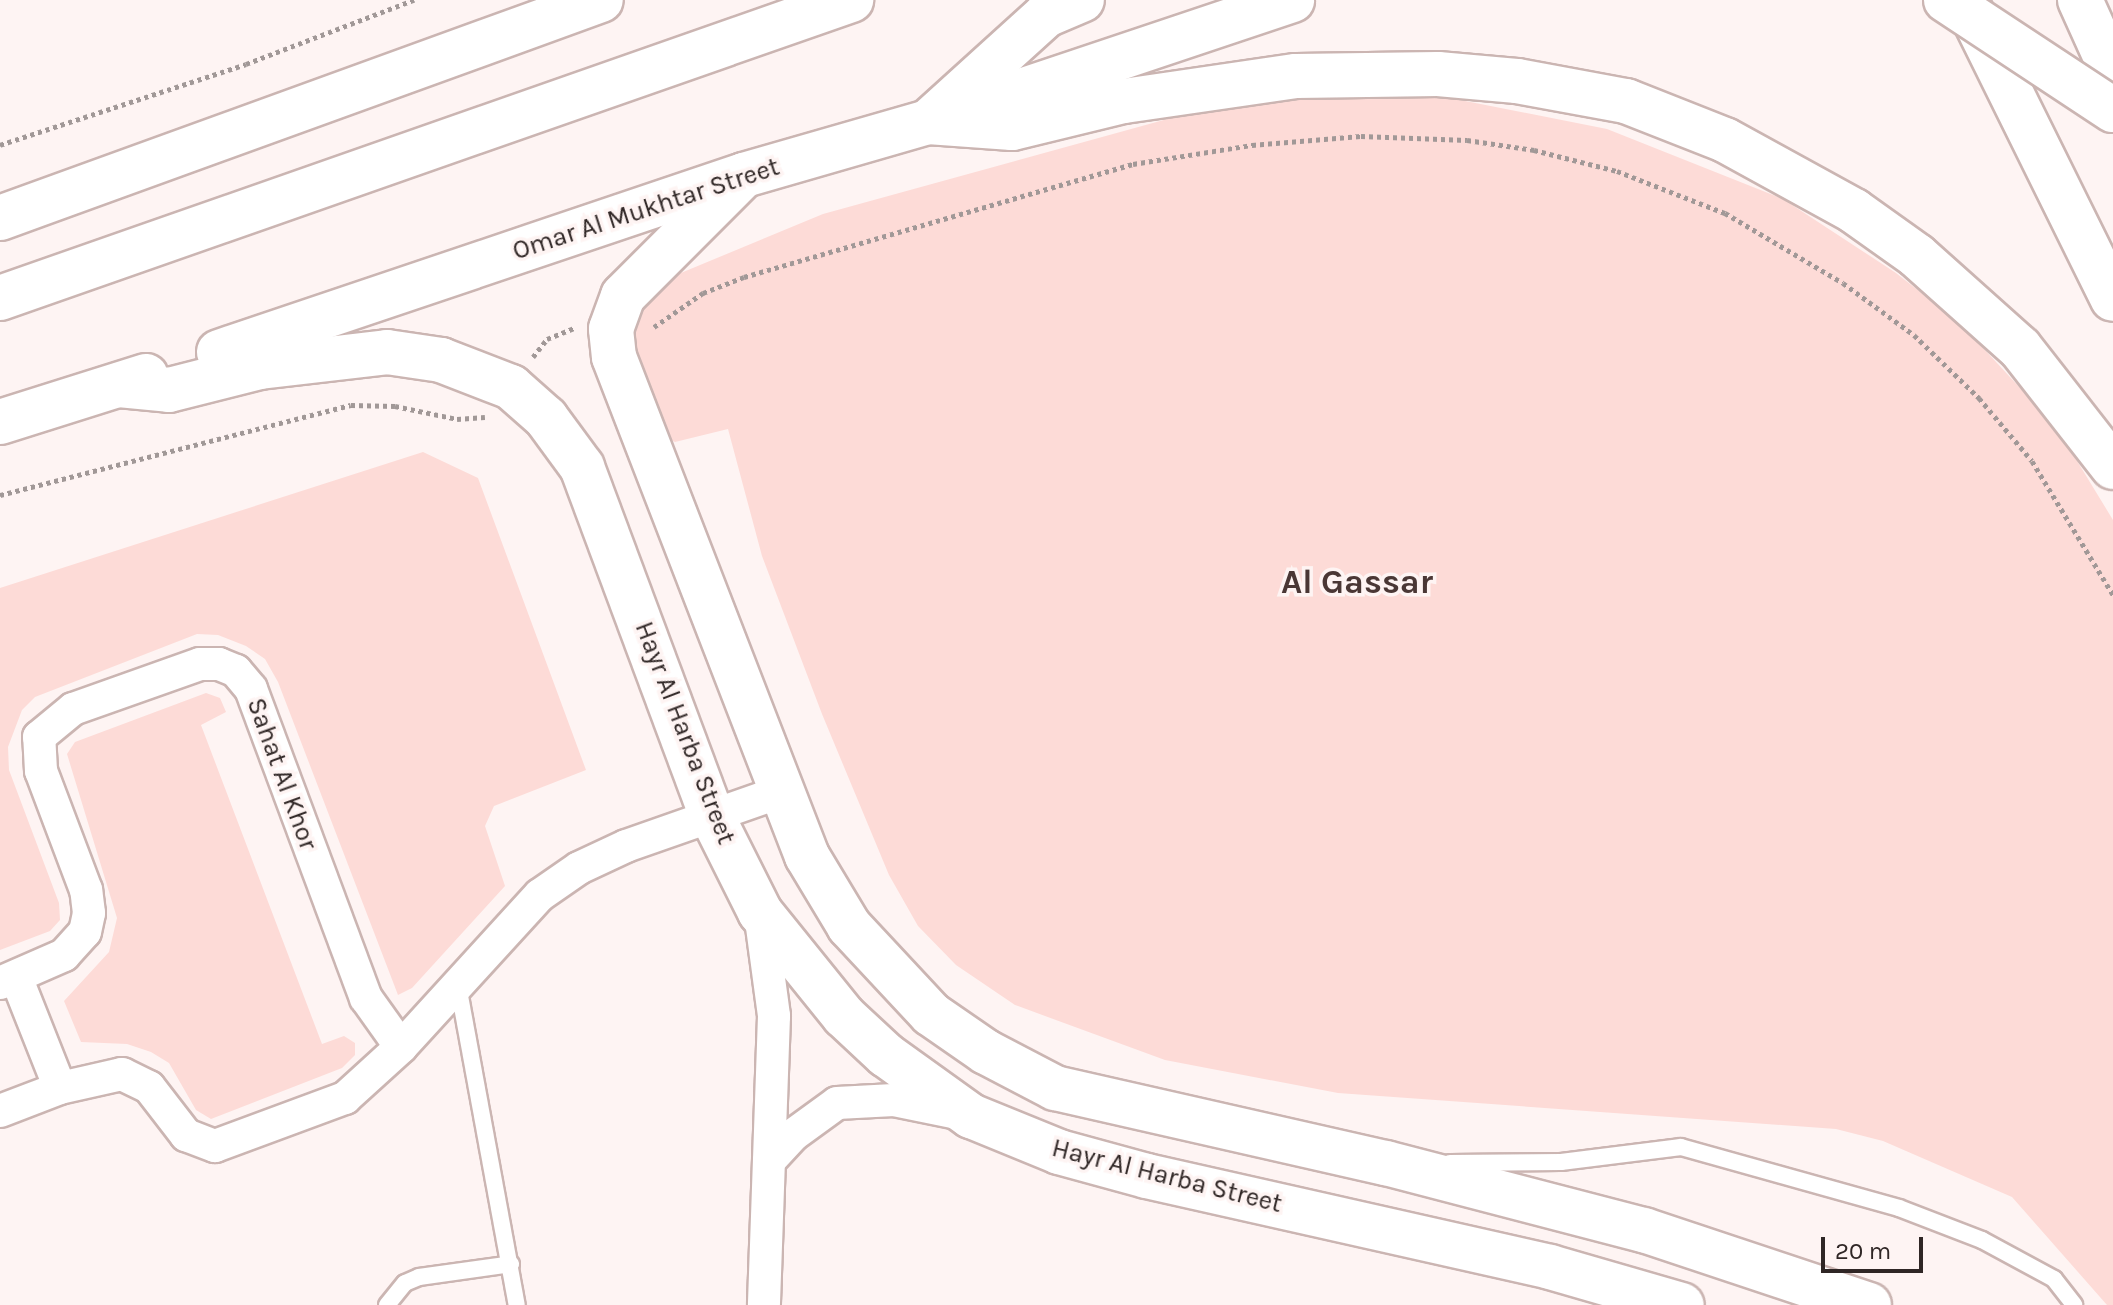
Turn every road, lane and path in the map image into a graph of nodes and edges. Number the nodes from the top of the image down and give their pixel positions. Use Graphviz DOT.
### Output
graph roads {
  1 [pos="414,0"];
  2 [pos="601,0"];
  3 [pos="851,0"];
  4 [pos="1082,0"];
  5 [pos="1292,0"];
  6 [pos="1946,0"];
  7 [pos="1965,0"];
  8 [pos="1977,0"];
  9 [pos="2080,0"];
  10 [pos="1987,47"];
  11 [pos="2113,73"];
  12 [pos="2113,110"];
  13 [pos="928,122"];
  14 [pos="0,145"];
  15 [pos="744,175"];
  16 [pos="0,218"];
  17 [pos="0,298"];
  18 [pos="2113,299"];
  19 [pos="611,329"];
  20 [pos="119,385"];
  21 [pos="511,387"];
  22 [pos="0,422"];
  23 [pos="2113,467"];
  24 [pos="0,495"];
  25 [pos="682,531"];
  26 [pos="617,558"];
  27 [pos="2113,595"];
  28 [pos="780,792"];
  29 [pos="710,812"];
  30 [pos="760,912"];
  31 [pos="8,980"];
  32 [pos="458,985"];
  33 [pos="401,1047"];
  34 [pos="60,1088"];
  35 [pos="0,1111"];
  36 [pos="971,1116"];
  37 [pos="769,1161"];
  38 [pos="1386,1163"];
  39 [pos="511,1264"];
  40 [pos="387,1305"];
  41 [pos="517,1305"];
  42 [pos="764,1305"];
  43 [pos="1682,1305"];
  44 [pos="1869,1305"];
  45 [pos="2074,1305"];
  1 -- 14 [label="path"];
  2 -- 16 [label="main road"];
  3 -- 17 [label="main road"];
  4 -- 13 [label="main road"];
  5 -- 13 [label="main road, Omar Al Mukhtar Street"];
  6 -- 12 [label="main road, bridge"];
  7 -- 10 [label="main road"];
  8 -- 10 [label="main road"];
  9 -- 11 [label="main road"];
  10 -- 18 [label="main road"];
  13 -- 15 [label="main road, Omar Al Mukhtar Street"];
  13 -- 23 [label="main road"];
  15 -- 19 [label="main road"];
  15 -- 20 [label="main road, Omar Al Mukhtar Street"];
  19 -- 21 [label="path"];
  19 -- 25 [label="main road"];
  19 -- 27 [label="path"];
  20 -- 21 [label="main road, Hayr Al Harba Street"];
  20 -- 22 [label="main road, Omar Al Mukhtar Street"];
  21 -- 24 [label="path"];
  21 -- 26 [label="main road, Hayr Al Harba Street"];
  25 -- 26 [label="main road"];
  25 -- 28 [label="main road"];
  26 -- 29 [label="main road, Hayr Al Harba Street"];
  28 -- 29 [label="street"];
  28 -- 38 [label="main road"];
  29 -- 30 [label="main road, Hayr Al Harba Street"];
  29 -- 32 [label="street"];
  30 -- 36 [label="main road, Hayr Al Harba Street"];
  30 -- 37 [label="street"];
  31 -- 33 [label="street, Sahat Al Khor"];
  31 -- 34 [label="street"];
  32 -- 33 [label="street"];
  32 -- 39 [label="lane"];
  33 -- 34 [label="street"];
  34 -- 35 [label="street"];
  36 -- 37 [label="street"];
  36 -- 43 [label="main road, Hayr Al Harba Street"];
  37 -- 42 [label="street"];
  38 -- 44 [label="main road"];
  38 -- 45 [label="lane"];
  39 -- 40 [label="lane"];
  39 -- 41 [label="lane"];
}
